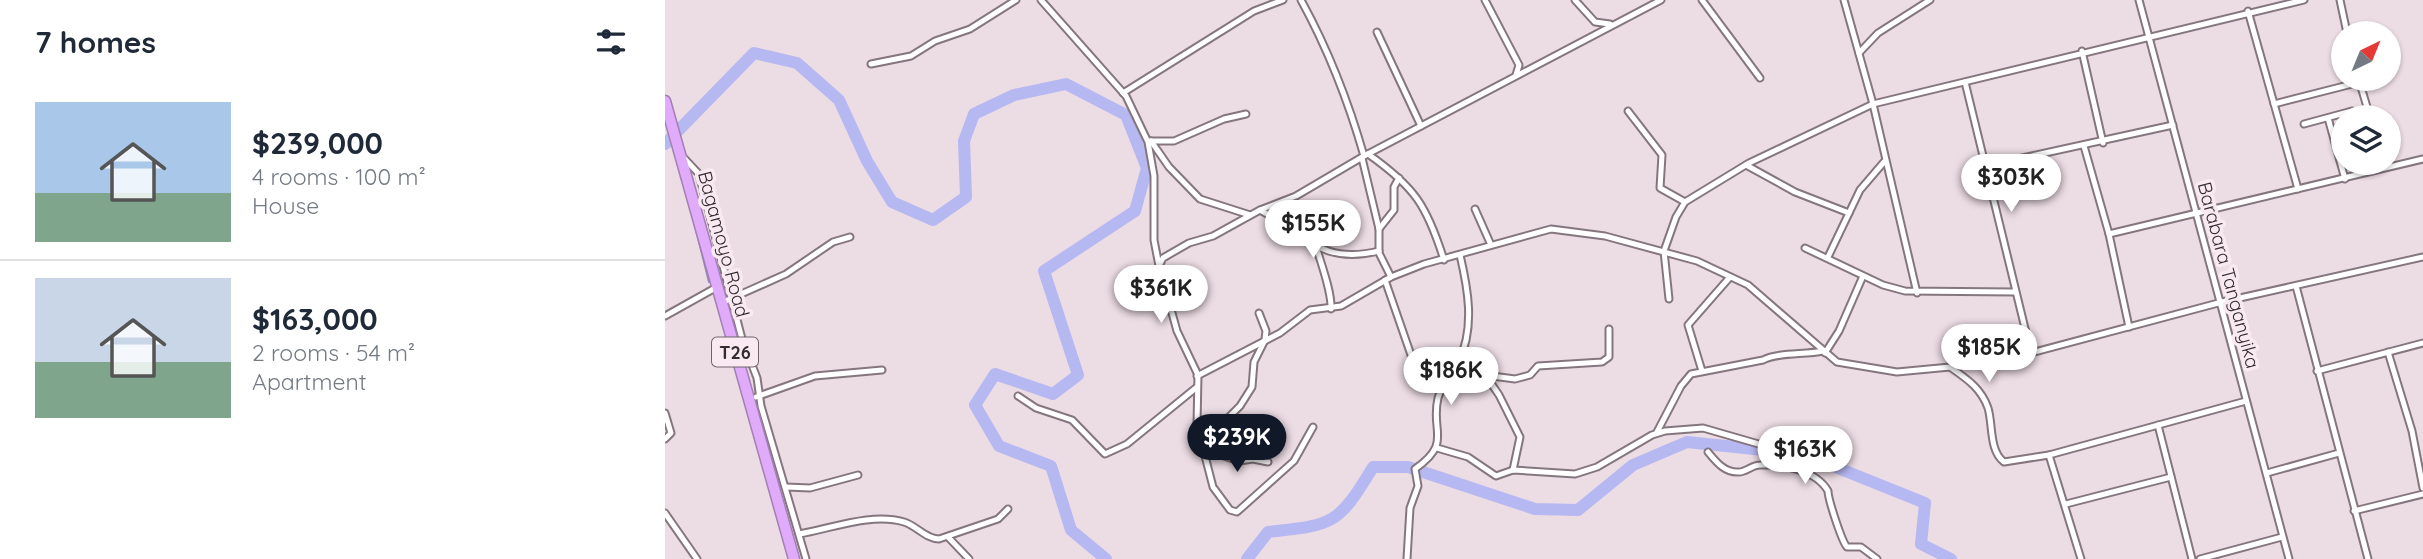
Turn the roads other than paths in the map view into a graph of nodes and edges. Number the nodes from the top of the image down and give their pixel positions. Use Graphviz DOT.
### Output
graph roads {
  1 [pos="1016,0"];
  2 [pos="1041,0"];
  3 [pos="1283,0"];
  4 [pos="1301,0"];
  5 [pos="1485,0"];
  6 [pos="1575,0"];
  7 [pos="1661,0"];
  8 [pos="1702,0"];
  9 [pos="1844,0"];
  10 [pos="1930,0"];
  11 [pos="2139,0"];
  12 [pos="2304,0"];
  13 [pos="2340,0"];
  14 [pos="2248,11"];
  15 [pos="2344,21"];
  16 [pos="1612,24"];
  17 [pos="1377,32"];
  18 [pos="2149,37"];
  19 [pos="2082,51"];
  20 [pos="1859,53"];
  21 [pos="871,64"];
  22 [pos="1513,78"];
  23 [pos="1760,78"];
  24 [pos="1965,82"];
  25 [pos="2331,88"];
  26 [pos="1123,93"];
  27 [pos="665,101"];
  28 [pos="1873,104"];
  29 [pos="2274,104"];
  30 [pos="1628,111"];
  31 [pos="1246,114"];
  32 [pos="2331,117"];
  33 [pos="2328,118"];
  34 [pos="2304,124"];
  35 [pos="2173,125"];
  36 [pos="1421,126"];
  37 [pos="1149,141"];
  38 [pos="2103,143"];
  39 [pos="2084,146"];
  40 [pos="680,151"];
  41 [pos="1365,156"];
  42 [pos="2423,159"];
  43 [pos="1884,162"];
  44 [pos="2401,163"];
  45 [pos="1746,165"];
  46 [pos="1986,166"];
  47 [pos="2357,175"];
  48 [pos="1399,178"];
  49 [pos="2345,179"];
  50 [pos="2298,189"];
  51 [pos="1685,202"];
  52 [pos="1475,209"];
  53 [pos="1260,210"];
  54 [pos="2197,212"];
  55 [pos="1849,213"];
  56 [pos="1250,215"];
  57 [pos="1379,229"];
  58 [pos="2109,234"];
  59 [pos="850,237"];
  60 [pos="1491,245"];
  61 [pos="1316,246"];
  62 [pos="1805,248"];
  63 [pos="1379,251"];
  64 [pos="1664,251"];
  65 [pos="1460,255"];
  66 [pos="1828,257"];
  67 [pos="2423,257"];
  68 [pos="1444,260"];
  69 [pos="1159,266"];
  70 [pos="1863,276"];
  71 [pos="1730,277"];
  72 [pos="1388,279"];
  73 [pos="2296,286"];
  74 [pos="717,287"];
  75 [pos="2015,292"];
  76 [pos="1917,293"];
  77 [pos="1669,299"];
  78 [pos="732,300"];
  79 [pos="2222,302"];
  80 [pos="721,303"];
  81 [pos="1331,309"];
  82 [pos="1259,313"];
  83 [pos="665,316"];
  84 [pos="2129,327"];
  85 [pos="1609,329"];
  86 [pos="1266,339"];
  87 [pos="2423,343"];
  88 [pos="1824,352"];
  89 [pos="2388,352"];
  90 [pos="2031,353"];
  91 [pos="1950,367"];
  92 [pos="882,370"];
  93 [pos="1702,371"];
  94 [pos="2317,371"];
  95 [pos="1453,373"];
  96 [pos="1484,373"];
  97 [pos="1197,376"];
  98 [pos="1197,387"];
  99 [pos="1018,396"];
  100 [pos="753,398"];
  101 [pos="2246,401"];
  102 [pos="665,413"];
  103 [pos="2158,425"];
  104 [pos="1313,427"];
  105 [pos="1657,432"];
  106 [pos="665,439"];
  107 [pos="1762,445"];
  108 [pos="1437,448"];
  109 [pos="1212,452"];
  110 [pos="1708,452"];
  111 [pos="2339,453"];
  112 [pos="2049,455"];
  113 [pos="1206,458"];
  114 [pos="1268,462"];
  115 [pos="1513,470"];
  116 [pos="2267,473"];
  117 [pos="858,475"];
  118 [pos="2171,477"];
  119 [pos="786,487"];
  120 [pos="2423,488"];
  121 [pos="2423,494"];
  122 [pos="2066,504"];
  123 [pos="1008,509"];
  124 [pos="2354,511"];
  125 [pos="665,513"];
  126 [pos="799,534"];
  127 [pos="948,537"];
  128 [pos="2283,537"];
  129 [pos="697,559"];
  130 [pos="794,559"];
  131 [pos="806,559"];
  132 [pos="969,559"];
  133 [pos="1407,559"];
  134 [pos="1877,559"];
  135 [pos="2081,559"];
  136 [pos="2192,559"];
  137 [pos="2200,559"];
  138 [pos="2289,559"];
  139 [pos="2368,559"];
  1 -- 21 [label="street"];
  2 -- 26 [label="street"];
  3 -- 26 [label="street"];
  4 -- 41 [label="street"];
  5 -- 22 [label="street"];
  6 -- 16 [label="street"];
  7 -- 16 [label="street"];
  8 -- 23 [label="street"];
  9 -- 20 [label="street"];
  10 -- 20 [label="street"];
  11 -- 18 [label="street, Barabara Tanganyika"];
  12 -- 14 [label="street"];
  13 -- 15 [label="street"];
  14 -- 18 [label="street"];
  14 -- 29 [label="street"];
  16 -- 22 [label="street"];
  17 -- 36 [label="street"];
  18 -- 19 [label="street"];
  18 -- 35 [label="street, Barabara Tanganyika"];
  19 -- 24 [label="street"];
  19 -- 38 [label="street"];
  20 -- 28 [label="street"];
  22 -- 36 [label="street"];
  24 -- 28 [label="street"];
  24 -- 46 [label="street"];
  25 -- 29 [label="street"];
  26 -- 37 [label="street"];
  27 -- 40 [label="highway, Bagamoyo Road / T26"];
  28 -- 43 [label="street"];
  28 -- 45 [label="street"];
  29 -- 50 [label="street"];
  30 -- 51 [label="street"];
  31 -- 37 [label="street"];
  32 -- 33 [label="street"];
  33 -- 34 [label="street"];
  33 -- 49 [label="street"];
  35 -- 38 [label="street"];
  35 -- 54 [label="street, Barabara Tanganyika"];
  36 -- 41 [label="street"];
  37 -- 56 [label="street"];
  37 -- 69 [label="street"];
  38 -- 39 [label="street"];
  39 -- 46 [label="street"];
  39 -- 58 [label="street"];
  40 -- 74 [label="highway, Bagamoyo Road / T26"];
  40 -- 78 [label="street"];
  41 -- 48 [label="street"];
  41 -- 53 [label="street"];
  41 -- 57 [label="street"];
  42 -- 44 [label="street"];
  43 -- 55 [label="street"];
  43 -- 76 [label="street"];
  45 -- 51 [label="street"];
  45 -- 55 [label="street"];
  46 -- 75 [label="street"];
  47 -- 49 [label="street"];
  48 -- 57 [label="street"];
  48 -- 68 [label="street"];
  49 -- 50 [label="street"];
  50 -- 54 [label="street"];
  51 -- 64 [label="street"];
  52 -- 60 [label="street"];
  53 -- 56 [label="street"];
  53 -- 61 [label="street"];
  54 -- 58 [label="street"];
  54 -- 79 [label="street, Barabara Tanganyika"];
  55 -- 66 [label="street"];
  56 -- 69 [label="street"];
  57 -- 63 [label="street"];
  58 -- 84 [label="street"];
  59 -- 78 [label="street"];
  60 -- 64 [label="street"];
  60 -- 65 [label="street"];
  61 -- 63 [label="street"];
  61 -- 81 [label="street"];
  62 -- 66 [label="street"];
  63 -- 72 [label="street"];
  64 -- 71 [label="street"];
  64 -- 77 [label="street"];
  65 -- 68 [label="street"];
  65 -- 95 [label="street"];
  66 -- 70 [label="street"];
  67 -- 73 [label="street"];
  68 -- 72 [label="street"];
  69 -- 97 [label="street"];
  70 -- 76 [label="street"];
  70 -- 88 [label="street"];
  71 -- 88 [label="street"];
  71 -- 93 [label="street"];
  72 -- 81 [label="street"];
  72 -- 95 [label="street"];
  73 -- 79 [label="street"];
  73 -- 94 [label="street"];
  74 -- 80 [label="highway, Bagamoyo Road / T26"];
  74 -- 83 [label="street"];
  75 -- 76 [label="street"];
  75 -- 90 [label="street"];
  78 -- 80 [label="street"];
  78 -- 100 [label="street"];
  79 -- 84 [label="street"];
  79 -- 101 [label="street, Barabara Tanganyika"];
  80 -- 100 [label="highway, Bagamoyo Road / T26"];
  81 -- 86 [label="street"];
  82 -- 86 [label="street"];
  84 -- 90 [label="street"];
  85 -- 96 [label="street"];
  86 -- 97 [label="street"];
  86 -- 109 [label="street"];
  87 -- 89 [label="street"];
  88 -- 91 [label="street"];
  88 -- 93 [label="street"];
  89 -- 94 [label="street"];
  89 -- 120 [label="street"];
  90 -- 91 [label="street"];
  91 -- 112 [label="street"];
  92 -- 100 [label="street"];
  93 -- 105 [label="street"];
  94 -- 111 [label="street"];
  95 -- 96 [label="street"];
  95 -- 108 [label="street"];
  96 -- 115 [label="street"];
  97 -- 98 [label="street"];
  98 -- 99 [label="street"];
  98 -- 113 [label="street"];
  100 -- 119 [label="street"];
  100 -- 130 [label="highway, Bagamoyo Road / T26"];
  101 -- 103 [label="street"];
  101 -- 116 [label="street, Barabara Tanganyika"];
  102 -- 106 [label="street"];
  103 -- 112 [label="street"];
  103 -- 118 [label="street"];
  104 -- 113 [label="street"];
  105 -- 107 [label="street"];
  105 -- 115 [label="street"];
  108 -- 115 [label="street"];
  108 -- 133 [label="street"];
  109 -- 113 [label="street"];
  109 -- 114 [label="street"];
  110 -- 134 [label="street"];
  111 -- 116 [label="street"];
  111 -- 124 [label="street"];
  112 -- 122 [label="street"];
  116 -- 128 [label="street, Barabara Tanganyika"];
  117 -- 119 [label="street"];
  118 -- 122 [label="street"];
  118 -- 136 [label="street"];
  119 -- 126 [label="street"];
  121 -- 124 [label="street"];
  122 -- 135 [label="street"];
  123 -- 127 [label="street"];
  124 -- 139 [label="street"];
  125 -- 129 [label="street"];
  126 -- 127 [label="street"];
  126 -- 131 [label="street"];
  127 -- 132 [label="street"];
  128 -- 137 [label="street"];
  128 -- 138 [label="street, Barabara Tanganyika"];
}
